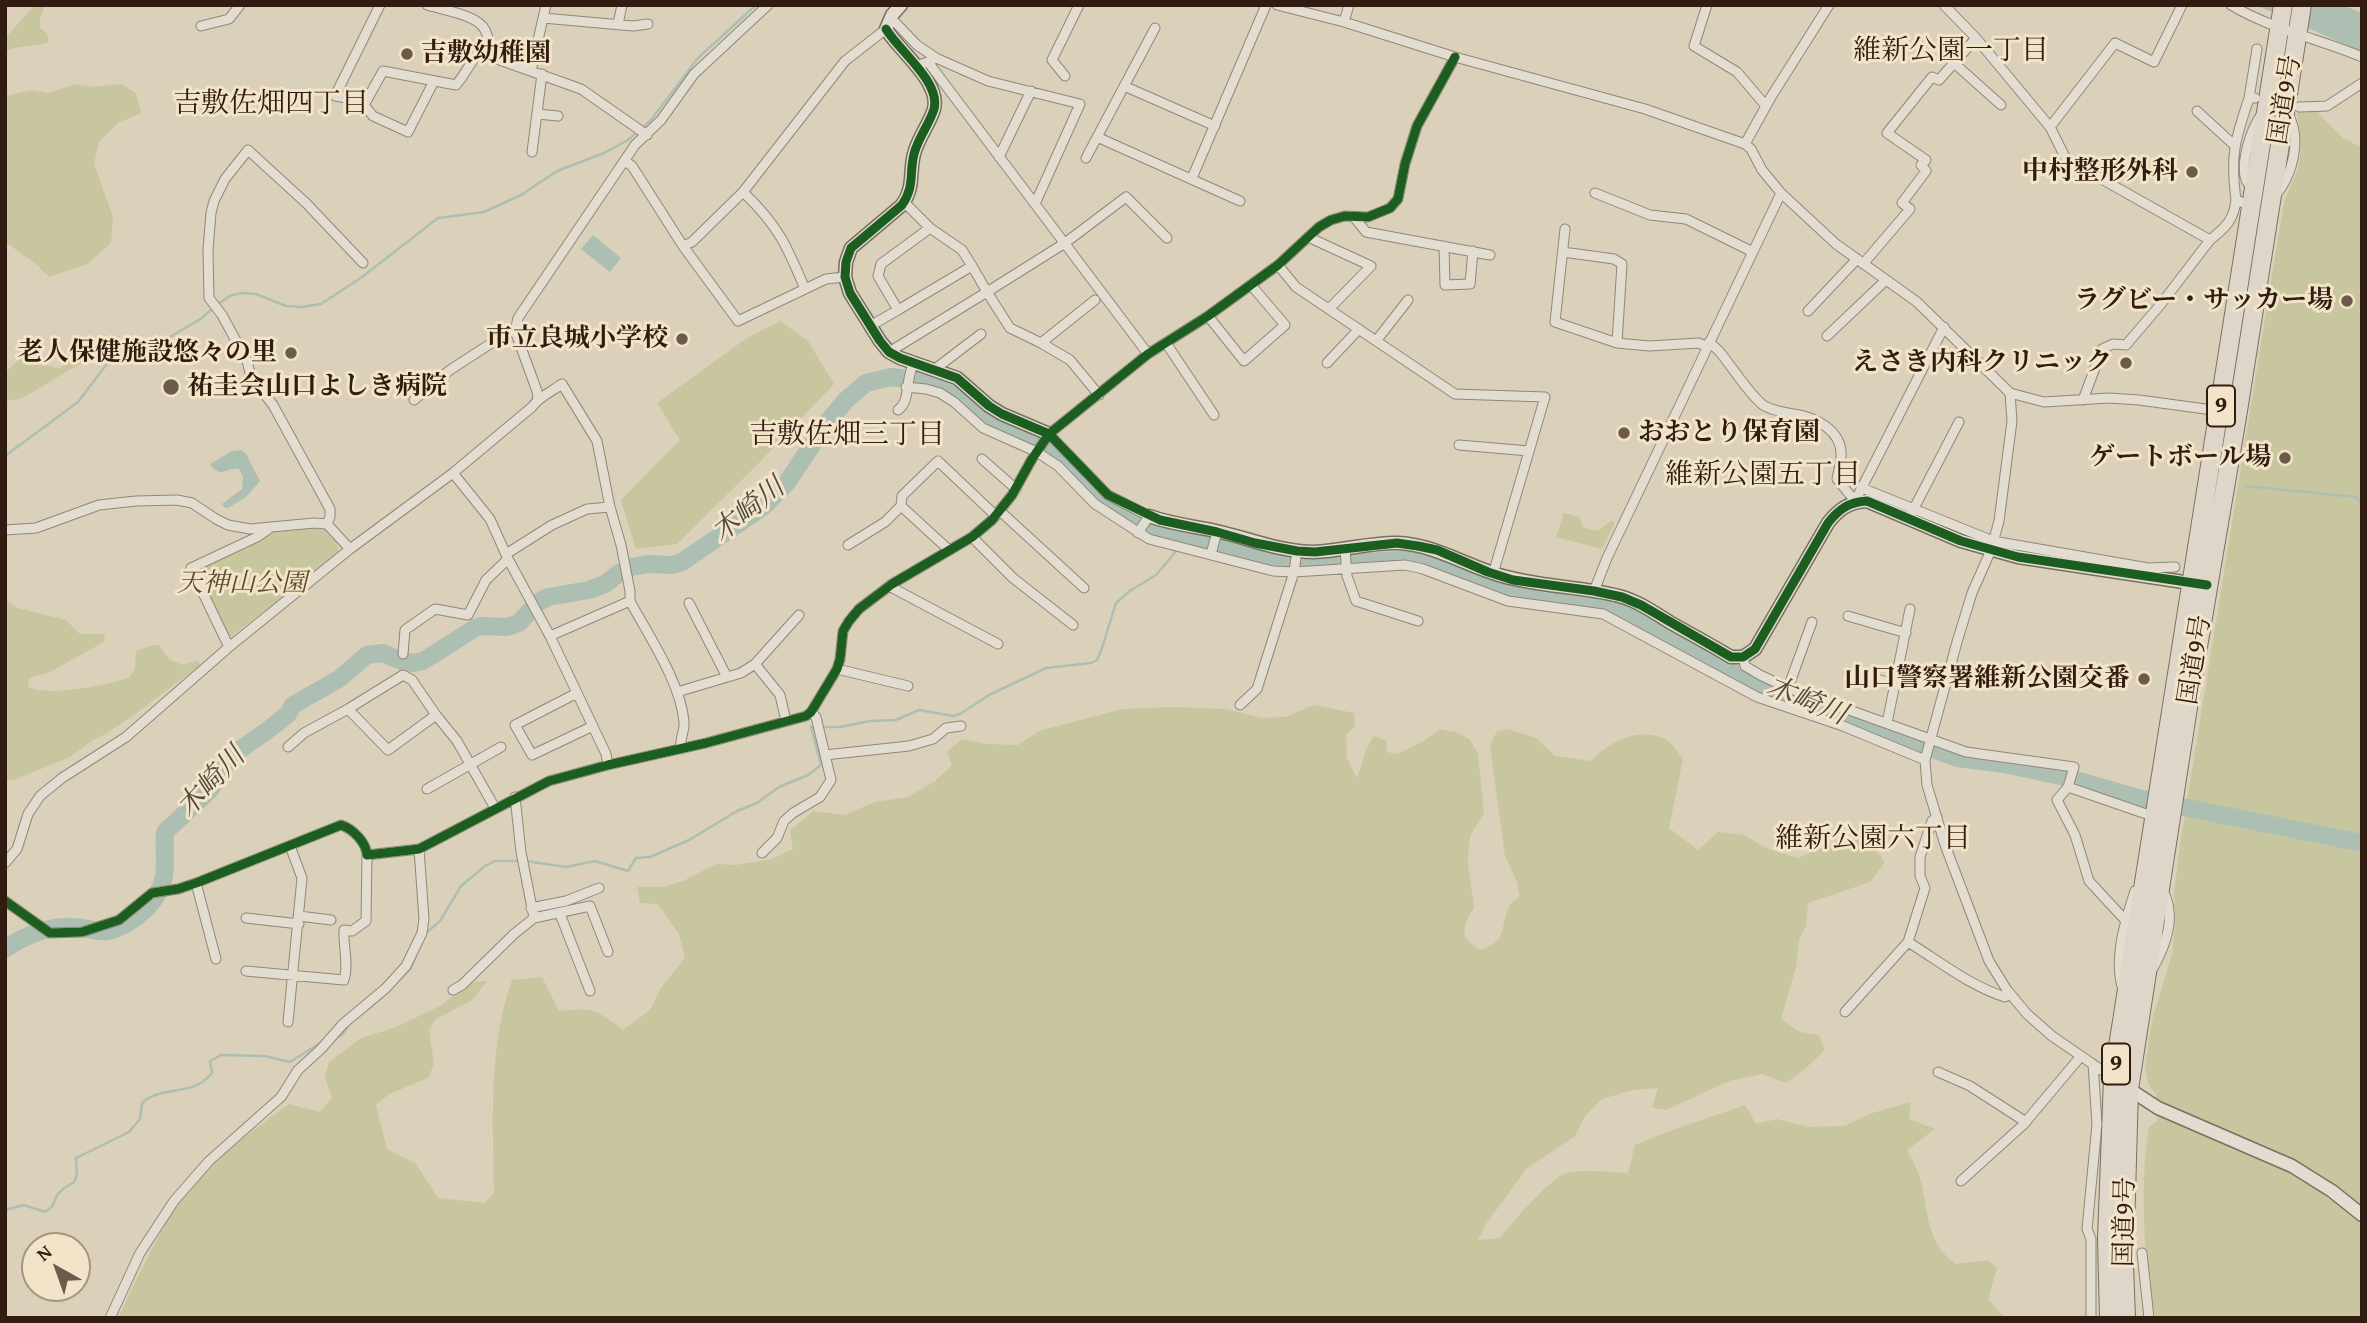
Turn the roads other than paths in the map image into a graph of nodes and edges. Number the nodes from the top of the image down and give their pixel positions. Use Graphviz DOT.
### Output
graph roads {
  1 [pos="240,5"];
  2 [pos="380,5"];
  3 [pos="427,5"];
  4 [pos="546,5"];
  5 [pos="622,5"];
  6 [pos="768,5"];
  7 [pos="901,5"];
  8 [pos="1079,5"];
  9 [pos="1266,5"];
  10 [pos="1277,5"];
  11 [pos="1349,5"];
  12 [pos="1707,5"];
  13 [pos="1829,5"];
  14 [pos="1944,5"];
  15 [pos="2182,5"];
  16 [pos="2231,5"];
  17 [pos="2302,5"];
  18 [pos="449,9"];
  19 [pos="2281,17"];
  20 [pos="543,18"];
  21 [pos="1344,22"];
  22 [pos="648,23"];
  23 [pos="888,23"];
  24 [pos="618,24"];
  25 [pos="201,26"];
  26 [pos="1155,28"];
  27 [pos="2298,31"];
  28 [pos="1976,37"];
  29 [pos="489,42"];
  30 [pos="2257,49"];
  31 [pos="1455,57"];
  32 [pos="2362,57"];
  33 [pos="926,62"];
  34 [pos="1954,63"];
  35 [pos="531,71"];
  36 [pos="542,74"];
  37 [pos="1065,76"];
  38 [pos="434,81"];
  39 [pos="2362,83"];
  40 [pos="1124,86"];
  41 [pos="1031,91"];
  42 [pos="2271,104"];
  43 [pos="2001,105"];
  44 [pos="364,106"];
  45 [pos="1766,106"];
  46 [pos="2197,111"];
  47 [pos="537,114"];
  48 [pos="558,116"];
  49 [pos="1215,126"];
  50 [pos="2050,127"];
  51 [pos="647,135"];
  52 [pos="1097,136"];
  53 [pos="1745,144"];
  54 [pos="2234,145"];
  55 [pos="532,152"];
  56 [pos="999,157"];
  57 [pos="1086,158"];
  58 [pos="625,161"];
  59 [pos="1192,178"];
  60 [pos="743,192"];
  61 [pos="1595,193"];
  62 [pos="1781,193"];
  63 [pos="1240,201"];
  64 [pos="904,202"];
  65 [pos="2256,202"];
  66 [pos="1035,204"];
  67 [pos="1354,217"];
  68 [pos="930,228"];
  69 [pos="1565,229"];
  70 [pos="1308,237"];
  71 [pos="1167,238"];
  72 [pos="2210,240"];
  73 [pos="1065,243"];
  74 [pos="682,246"];
  75 [pos="1444,246"];
  76 [pos="1473,251"];
  77 [pos="1753,251"];
  78 [pos="1563,252"];
  79 [pos="1490,255"];
  80 [pos="1860,262"];
  81 [pos="363,263"];
  82 [pos="1278,265"];
  83 [pos="972,266"];
  84 [pos="845,277"];
  85 [pos="1886,280"];
  86 [pos="1251,285"];
  87 [pos="804,289"];
  88 [pos="987,292"];
  89 [pos="1094,300"];
  90 [pos="1408,300"];
  91 [pos="1329,309"];
  92 [pos="898,310"];
  93 [pos="1808,311"];
  94 [pos="1208,316"];
  95 [pos="870,326"];
  96 [pos="1944,327"];
  97 [pos="1359,329"];
  98 [pos="515,331"];
  99 [pos="981,334"];
  100 [pos="1827,336"];
  101 [pos="1376,341"];
  102 [pos="1041,342"];
  103 [pos="1617,342"];
  104 [pos="1166,343"];
  105 [pos="1708,345"];
  106 [pos="889,352"];
  107 [pos="1148,354"];
  108 [pos="914,363"];
  109 [pos="1327,363"];
  110 [pos="935,369"];
  111 [pos="906,387"];
  112 [pos="2010,393"];
  113 [pos="1099,395"];
  114 [pos="538,399"];
  115 [pos="414,400"];
  116 [pos="2083,400"];
  117 [pos="898,411"];
  118 [pos="2228,414"];
  119 [pos="1214,415"];
  120 [pos="1959,422"];
  121 [pos="1049,435"];
  122 [pos="1459,444"];
  123 [pos="1529,450"];
  124 [pos="1037,453"];
  125 [pos="982,459"];
  126 [pos="453,473"];
  127 [pos="1862,488"];
  128 [pos="1016,489"];
  129 [pos="1855,501"];
  130 [pos="901,506"];
  131 [pos="610,508"];
  132 [pos="998,513"];
  133 [pos="1911,514"];
  134 [pos="1149,516"];
  135 [pos="327,524"];
  136 [pos="272,527"];
  137 [pos="5,530"];
  138 [pos="1217,532"];
  139 [pos="1138,533"];
  140 [pos="972,537"];
  141 [pos="848,545"];
  142 [pos="1992,546"];
  143 [pos="351,549"];
  144 [pos="1345,549"];
  145 [pos="949,550"];
  146 [pos="1297,551"];
  147 [pos="1211,554"];
  148 [pos="507,557"];
  149 [pos="2175,567"];
  150 [pos="1348,570"];
  151 [pos="1294,572"];
  152 [pos="1493,573"];
  153 [pos="2199,584"];
  154 [pos="888,586"];
  155 [pos="1084,588"];
  156 [pos="1594,591"];
  157 [pos="630,601"];
  158 [pos="689,603"];
  159 [pos="1910,609"];
  160 [pos="799,615"];
  161 [pos="1848,616"];
  162 [pos="1418,621"];
  163 [pos="1812,622"];
  164 [pos="1073,625"];
  165 [pos="1906,633"];
  166 [pos="550,636"];
  167 [pos="998,644"];
  168 [pos="229,647"];
  169 [pos="403,654"];
  170 [pos="1743,657"];
  171 [pos="755,664"];
  172 [pos="837,668"];
  173 [pos="1849,673"];
  174 [pos="727,677"];
  175 [pos="1896,684"];
  176 [pos="908,686"];
  177 [pos="1788,688"];
  178 [pos="677,692"];
  179 [pos="577,693"];
  180 [pos="1240,705"];
  181 [pos="348,709"];
  182 [pos="811,712"];
  183 [pos="436,715"];
  184 [pos="786,721"];
  185 [pos="1887,723"];
  186 [pos="593,726"];
  187 [pos="961,726"];
  188 [pos="1931,738"];
  189 [pos="288,747"];
  190 [pos="500,747"];
  191 [pos="681,749"];
  192 [pos="825,755"];
  193 [pos="1925,760"];
  194 [pos="470,764"];
  195 [pos="608,765"];
  196 [pos="2068,787"];
  197 [pos="427,789"];
  198 [pos="515,797"];
  199 [pos="495,808"];
  200 [pos="2161,816"];
  201 [pos="1937,817"];
  202 [pos="290,846"];
  203 [pos="419,849"];
  204 [pos="762,853"];
  205 [pos="368,855"];
  206 [pos="5,863"];
  207 [pos="2152,881"];
  208 [pos="196,883"];
  209 [pos="599,888"];
  210 [pos="5,901"];
  211 [pos="532,913"];
  212 [pos="560,914"];
  213 [pos="246,918"];
  214 [pos="299,920"];
  215 [pos="331,920"];
  216 [pos="2126,921"];
  217 [pos="1908,942"];
  218 [pos="607,953"];
  219 [pos="216,959"];
  220 [pos="246,971"];
  221 [pos="293,975"];
  222 [pos="453,990"];
  223 [pos="590,991"];
  224 [pos="2010,994"];
  225 [pos="2126,999"];
  226 [pos="1845,1012"];
  227 [pos="288,1022"];
  228 [pos="2081,1056"];
  229 [pos="2093,1064"];
  230 [pos="1938,1072"];
  231 [pos="2113,1078"];
  232 [pos="2129,1089"];
  233 [pos="2026,1122"];
  234 [pos="1961,1181"];
  235 [pos="2362,1215"];
  236 [pos="2142,1253"];
  237 [pos="110,1318"];
  238 [pos="2091,1318"];
  239 [pos="2109,1318"];
  240 [pos="2126,1318"];
  241 [pos="2149,1318"];
  1 -- 25 [label="street"];
  2 -- 44 [label="street"];
  3 -- 18 [label="street"];
  4 -- 20 [label="street"];
  5 -- 24 [label="street"];
  6 -- 51 [label="street"];
  7 -- 23 [label="street"];
  8 -- 37 [label="street"];
  9 -- 49 [label="street"];
  10 -- 21 [label="street"];
  11 -- 21 [label="street"];
  12 -- 45 [label="street"];
  13 -- 45 [label="street"];
  14 -- 28 [label="street"];
  15 -- 50 [label="street"];
  16 -- 19 [label="street"];
  17 -- 27 [label="highway, 国道9号 / 9"];
  18 -- 29 [label="street"];
  19 -- 27 [label="street"];
  19 -- 42 [label="highway, 国道9号 / 9"];
  20 -- 24 [label="street"];
  20 -- 35 [label="street"];
  21 -- 31 [label="street"];
  22 -- 24 [label="street"];
  23 -- 33 [label="street"];
  23 -- 33 [label="street"];
  23 -- 60 [label="street"];
  26 -- 40 [label="street"];
  27 -- 32 [label="street"];
  27 -- 42 [label="highway, 国道9号 / 9"];
  28 -- 34 [label="street"];
  28 -- 50 [label="street"];
  29 -- 35 [label="street"];
  29 -- 38 [label="street"];
  30 -- 42 [label="street"];
  31 -- 53 [label="street"];
  31 -- 67 [label="street"];
  33 -- 41 [label="street"];
  33 -- 56 [label="street"];
  33 -- 64 [label="street"];
  34 -- 43 [label="street"];
  34 -- 80 [label="street"];
  35 -- 36 [label="street"];
  36 -- 47 [label="street"];
  36 -- 51 [label="street"];
  38 -- 44 [label="street"];
  38 -- 44 [label="street"];
  39 -- 42 [label="street"];
  40 -- 49 [label="street"];
  40 -- 52 [label="street"];
  41 -- 56 [label="street"];
  41 -- 66 [label="street"];
  42 -- 54 [label="street"];
  42 -- 65 [label="highway, 国道9号 / 9"];
  42 -- 65 [label="street"];
  45 -- 53 [label="street"];
  46 -- 54 [label="street"];
  47 -- 48 [label="street"];
  47 -- 55 [label="street"];
  49 -- 59 [label="street"];
  50 -- 72 [label="street"];
  51 -- 58 [label="street"];
  52 -- 57 [label="street"];
  52 -- 59 [label="street"];
  53 -- 62 [label="street"];
  54 -- 65 [label="street"];
  56 -- 66 [label="street"];
  58 -- 74 [label="street"];
  58 -- 98 [label="street"];
  59 -- 63 [label="street"];
  60 -- 74 [label="street"];
  60 -- 87 [label="street"];
  61 -- 77 [label="street"];
  62 -- 77 [label="street"];
  62 -- 80 [label="street"];
  64 -- 68 [label="street"];
  64 -- 84 [label="street"];
  65 -- 72 [label="street"];
  65 -- 118 [label="highway, 国道9号 / 9"];
  66 -- 73 [label="street"];
  67 -- 70 [label="street"];
  67 -- 75 [label="street"];
  68 -- 83 [label="street"];
  68 -- 92 [label="street"];
  69 -- 78 [label="street"];
  70 -- 82 [label="street"];
  70 -- 91 [label="street"];
  71 -- 73 [label="street"];
  72 -- 116 [label="street"];
  73 -- 88 [label="street"];
  73 -- 107 [label="street"];
  74 -- 87 [label="street"];
  75 -- 76 [label="street"];
  75 -- 76 [label="street"];
  76 -- 79 [label="street"];
  77 -- 105 [label="street"];
  78 -- 103 [label="street"];
  78 -- 103 [label="street"];
  80 -- 85 [label="street"];
  80 -- 93 [label="street"];
  81 -- 135 [label="street"];
  82 -- 86 [label="street"];
  82 -- 91 [label="street"];
  83 -- 88 [label="street"];
  83 -- 92 [label="street"];
  84 -- 87 [label="street"];
  84 -- 95 [label="street"];
  85 -- 96 [label="street"];
  85 -- 100 [label="street"];
  86 -- 94 [label="street"];
  86 -- 94 [label="street"];
  88 -- 102 [label="street"];
  88 -- 106 [label="street"];
  89 -- 102 [label="street"];
  90 -- 101 [label="street"];
  91 -- 97 [label="street"];
  92 -- 95 [label="street"];
  94 -- 104 [label="street"];
  95 -- 106 [label="street"];
  96 -- 112 [label="street"];
  96 -- 127 [label="street"];
  97 -- 101 [label="street"];
  97 -- 109 [label="street"];
  98 -- 114 [label="street"];
  98 -- 115 [label="street"];
  99 -- 110 [label="street"];
  101 -- 123 [label="street"];
  102 -- 113 [label="street"];
  103 -- 105 [label="street"];
  104 -- 107 [label="street"];
  104 -- 119 [label="street"];
  105 -- 129 [label="street"];
  105 -- 156 [label="street"];
  106 -- 108 [label="street"];
  107 -- 113 [label="street"];
  108 -- 110 [label="street"];
  108 -- 111 [label="street"];
  110 -- 121 [label="street"];
  111 -- 117 [label="street"];
  111 -- 124 [label="street"];
  112 -- 116 [label="street"];
  112 -- 142 [label="street"];
  113 -- 121 [label="street"];
  114 -- 126 [label="street"];
  114 -- 131 [label="street"];
  116 -- 118 [label="street"];
  118 -- 153 [label="highway, 国道9号 / 9"];
  120 -- 133 [label="street"];
  121 -- 124 [label="street"];
  121 -- 134 [label="street"];
  122 -- 123 [label="street"];
  123 -- 152 [label="street"];
  124 -- 128 [label="street"];
  124 -- 139 [label="street"];
  125 -- 128 [label="street"];
  126 -- 143 [label="street"];
  126 -- 148 [label="street"];
  127 -- 129 [label="street"];
  127 -- 133 [label="street"];
  128 -- 132 [label="street"];
  129 -- 133 [label="street"];
  129 -- 170 [label="street"];
  130 -- 132 [label="street"];
  130 -- 141 [label="street"];
  130 -- 145 [label="street"];
  131 -- 148 [label="street"];
  131 -- 157 [label="street"];
  132 -- 140 [label="street"];
  132 -- 155 [label="street"];
  133 -- 142 [label="street"];
  134 -- 138 [label="street"];
  134 -- 139 [label="street"];
  135 -- 136 [label="street"];
  135 -- 143 [label="street"];
  136 -- 137 [label="street"];
  136 -- 168 [label="street"];
  138 -- 146 [label="street"];
  138 -- 147 [label="street"];
  139 -- 147 [label="street"];
  140 -- 145 [label="street"];
  140 -- 164 [label="street"];
  142 -- 149 [label="street"];
  142 -- 153 [label="street"];
  142 -- 188 [label="street"];
  143 -- 168 [label="street"];
  144 -- 146 [label="street"];
  144 -- 150 [label="street"];
  144 -- 152 [label="street"];
  145 -- 154 [label="street"];
  146 -- 151 [label="street"];
  147 -- 151 [label="street"];
  148 -- 166 [label="street"];
  148 -- 169 [label="street"];
  150 -- 151 [label="street"];
  150 -- 162 [label="street"];
  150 -- 193 [label="street"];
  151 -- 180 [label="street"];
  152 -- 156 [label="street"];
  153 -- 200 [label="highway, 国道9号 / 9"];
  154 -- 167 [label="street"];
  154 -- 172 [label="street"];
  156 -- 170 [label="street"];
  157 -- 166 [label="street"];
  157 -- 178 [label="street"];
  158 -- 174 [label="street"];
  159 -- 165 [label="street"];
  160 -- 171 [label="street"];
  161 -- 165 [label="street"];
  163 -- 177 [label="street"];
  165 -- 175 [label="street"];
  166 -- 179 [label="street"];
  168 -- 206 [label="street"];
  170 -- 177 [label="street"];
  171 -- 174 [label="street"];
  171 -- 184 [label="street"];
  172 -- 176 [label="street"];
  172 -- 182 [label="street"];
  173 -- 175 [label="street"];
  174 -- 178 [label="street"];
  175 -- 185 [label="street"];
  177 -- 185 [label="street"];
  178 -- 191 [label="street"];
  179 -- 186 [label="street"];
  179 -- 186 [label="street"];
  181 -- 183 [label="street"];
  181 -- 183 [label="street"];
  181 -- 189 [label="street"];
  182 -- 184 [label="street"];
  182 -- 192 [label="street"];
  183 -- 194 [label="street"];
  184 -- 191 [label="street"];
  185 -- 188 [label="street"];
  186 -- 195 [label="street"];
  187 -- 192 [label="street"];
  188 -- 193 [label="street"];
  188 -- 196 [label="street"];
  190 -- 194 [label="street"];
  191 -- 195 [label="street"];
  192 -- 204 [label="street"];
  193 -- 201 [label="street"];
  194 -- 197 [label="street"];
  194 -- 199 [label="street"];
  195 -- 198 [label="street"];
  196 -- 200 [label="street"];
  196 -- 216 [label="street"];
  198 -- 199 [label="street"];
  198 -- 211 [label="street"];
  199 -- 203 [label="street"];
  200 -- 207 [label="highway, 国道9号 / 9"];
  201 -- 217 [label="street"];
  201 -- 224 [label="street"];
  202 -- 205 [label="street"];
  202 -- 208 [label="street"];
  202 -- 214 [label="street"];
  203 -- 205 [label="street"];
  203 -- 237 [label="street"];
  205 -- 221 [label="street"];
  207 -- 216 [label="street"];
  207 -- 225 [label="highway, 国道9号 / 9"];
  207 -- 232 [label="highway, 国道9号 / 9"];
  208 -- 210 [label="street"];
  208 -- 219 [label="street"];
  209 -- 211 [label="street"];
  211 -- 212 [label="street"];
  211 -- 222 [label="street"];
  212 -- 218 [label="street"];
  212 -- 223 [label="street"];
  213 -- 214 [label="street"];
  214 -- 215 [label="street"];
  214 -- 221 [label="street"];
  216 -- 225 [label="street"];
  217 -- 224 [label="street"];
  217 -- 226 [label="street"];
  220 -- 221 [label="street"];
  221 -- 227 [label="street"];
  224 -- 228 [label="street"];
  225 -- 231 [label="highway, 国道9号 / 9"];
  228 -- 229 [label="street"];
  228 -- 233 [label="street"];
  229 -- 231 [label="street"];
  229 -- 238 [label="street"];
  230 -- 233 [label="street"];
  231 -- 232 [label="street"];
  231 -- 239 [label="highway, 国道9号 / 9"];
  232 -- 235 [label="street"];
  232 -- 240 [label="highway, 国道9号 / 9"];
  233 -- 234 [label="street"];
  236 -- 241 [label="street"];
}
